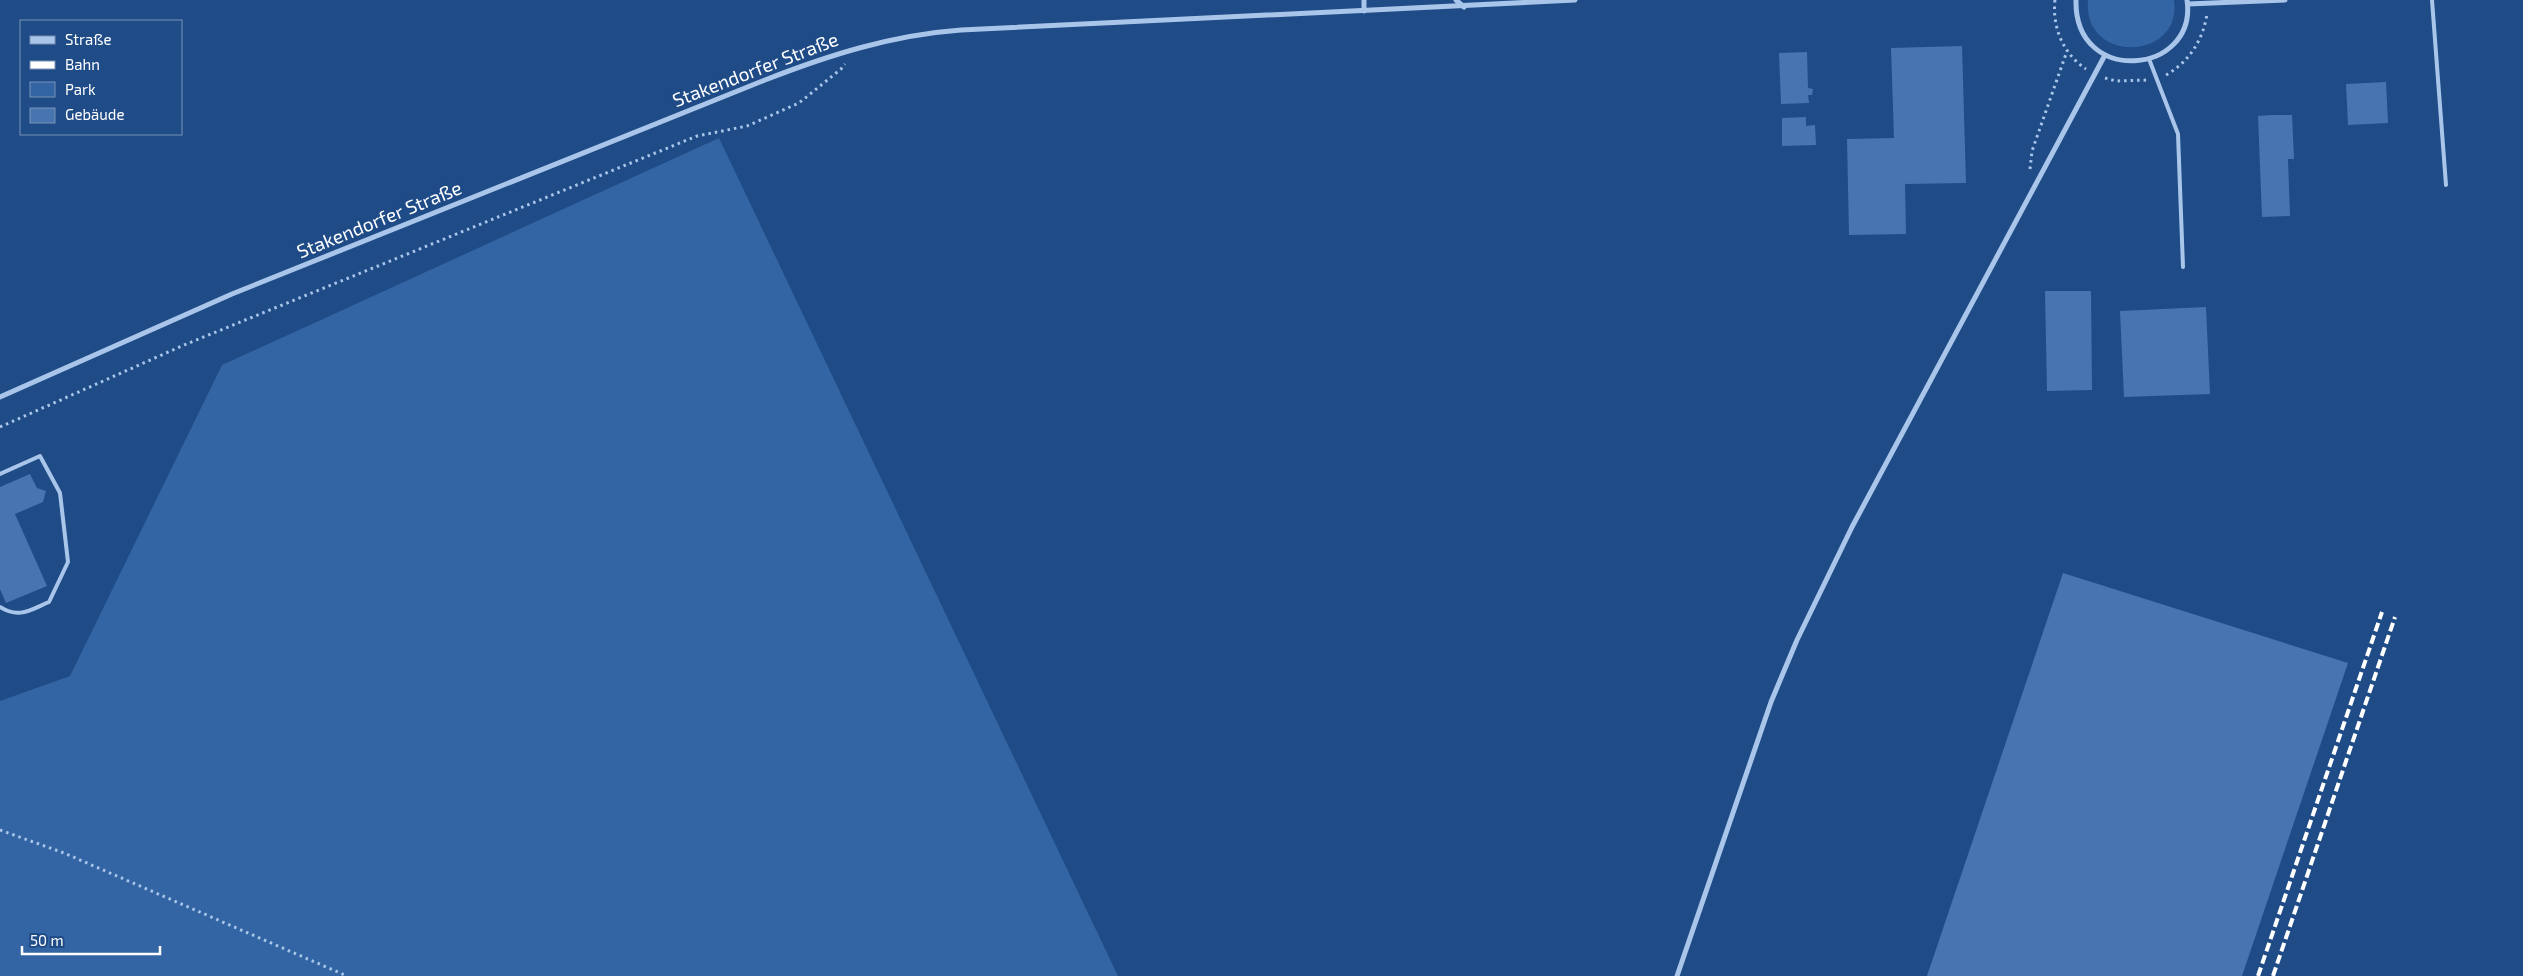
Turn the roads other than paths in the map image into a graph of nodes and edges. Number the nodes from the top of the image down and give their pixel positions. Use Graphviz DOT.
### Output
graph roads {
  1 [pos="1364,0"];
  2 [pos="1456,0"];
  3 [pos="1575,0"];
  4 [pos="2076,0"];
  5 [pos="2285,0"];
  6 [pos="2432,0"];
  7 [pos="2188,2"];
  8 [pos="1464,7"];
  9 [pos="1364,11"];
  10 [pos="2105,55"];
  11 [pos="2149,59"];
  12 [pos="2446,185"];
  13 [pos="2183,267"];
  14 [pos="0,397"];
  15 [pos="0,474"];
  16 [pos="0,607"];
  17 [pos="1677,976"];
  1 -- 9 [label="street"];
  2 -- 8 [label="street"];
  3 -- 8 [label="street, Stakendorfer Straße"];
  4 -- 10 [label="street"];
  5 -- 7 [label="street"];
  6 -- 12 [label="lane"];
  7 -- 11 [label="street"];
  8 -- 9 [label="street, Stakendorfer Straße"];
  9 -- 14 [label="street, Stakendorfer Straße"];
  10 -- 11 [label="street"];
  10 -- 17 [label="street"];
  11 -- 13 [label="lane"];
  15 -- 16 [label="lane"];
}
